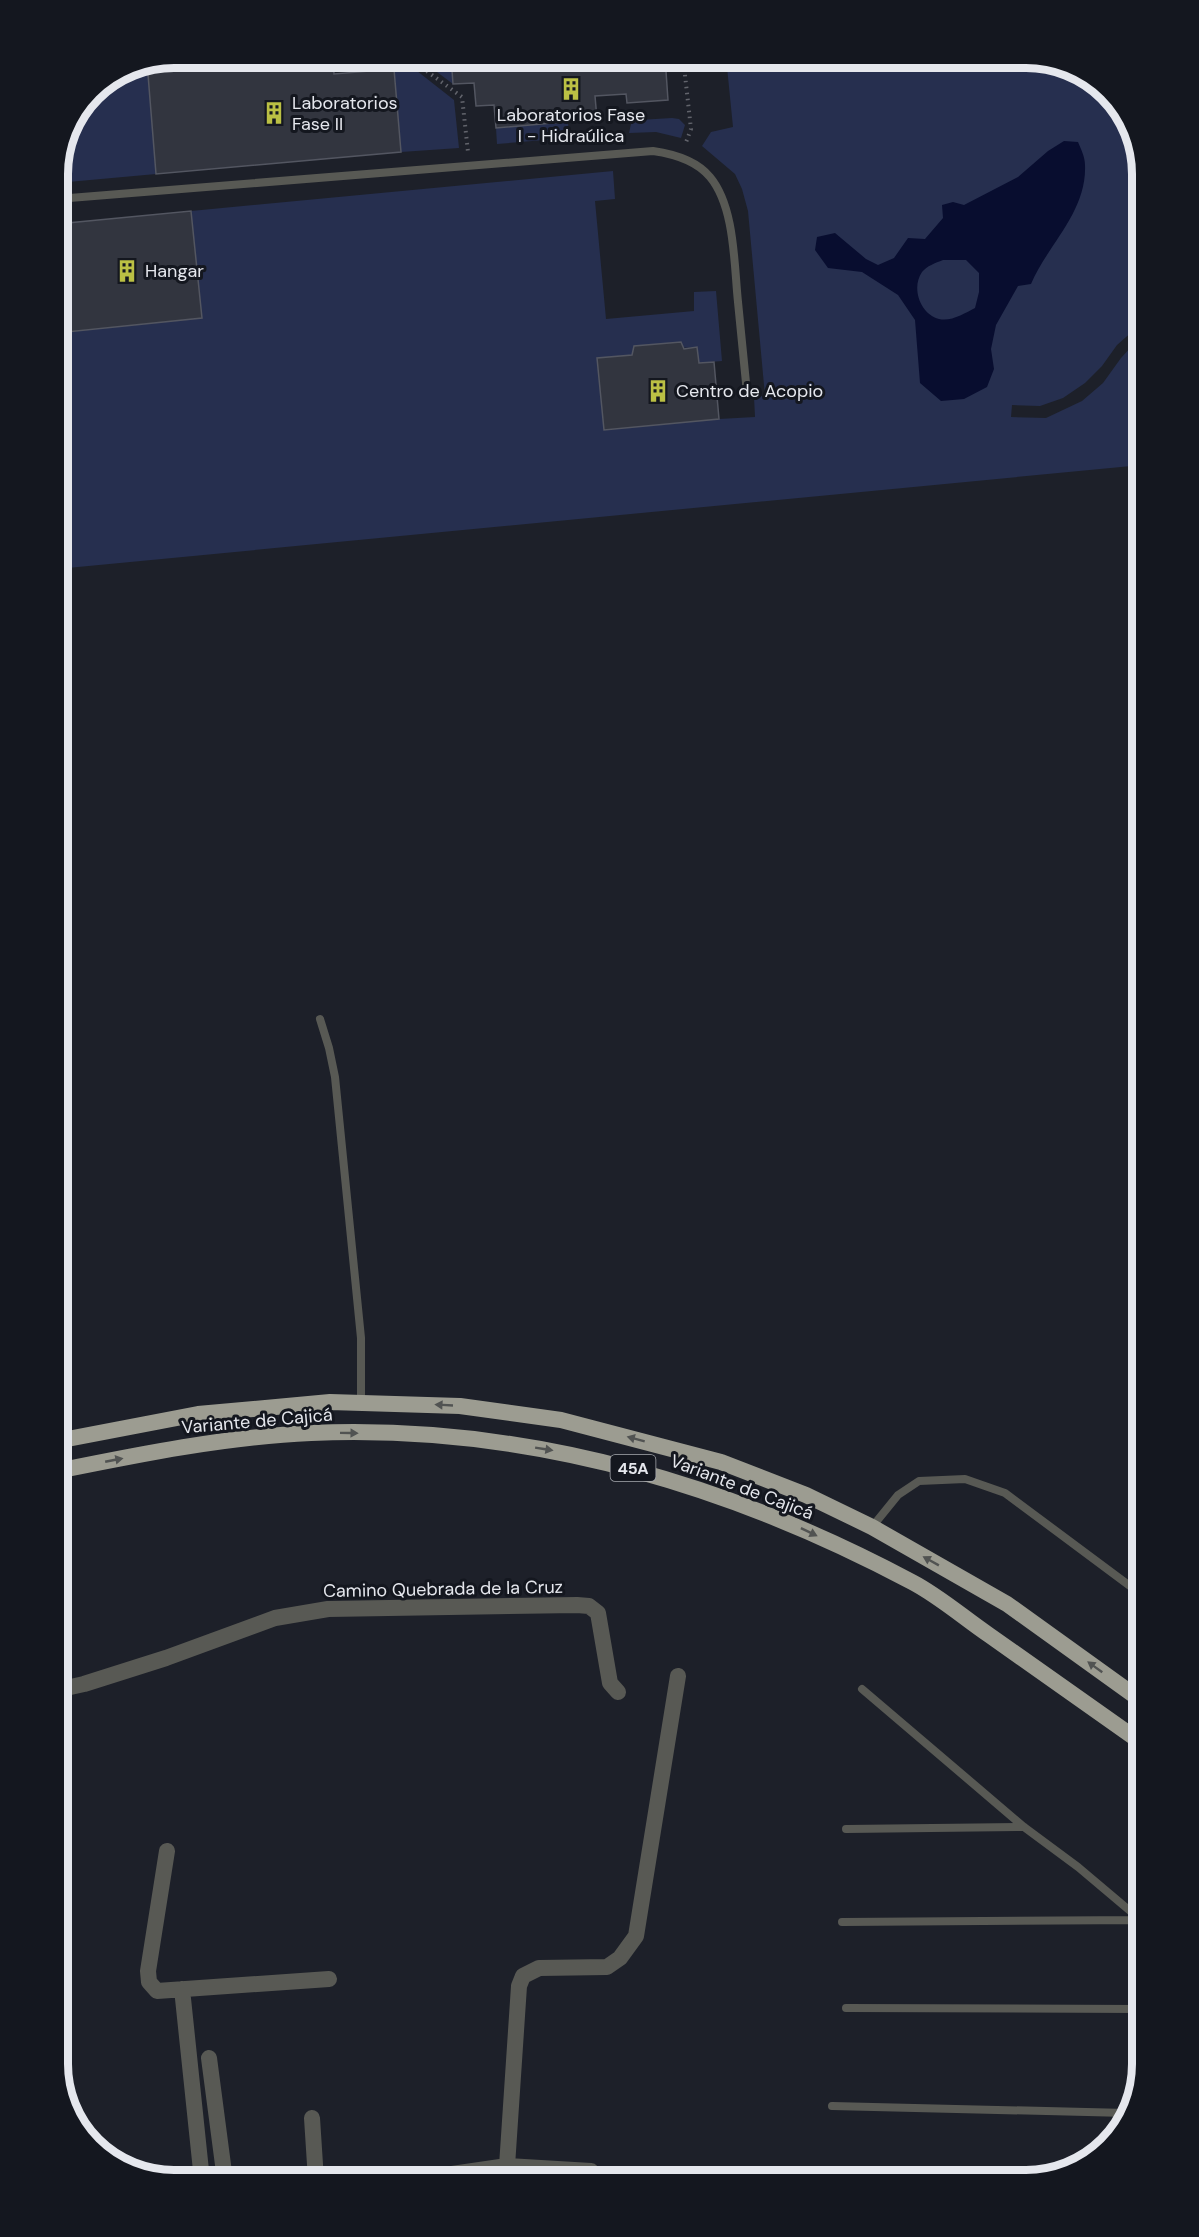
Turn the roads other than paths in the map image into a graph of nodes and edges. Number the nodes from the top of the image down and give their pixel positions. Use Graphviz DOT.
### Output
graph roads {
  1 [pos="68,198"];
  2 [pos="747,393"];
  3 [pos="320,1019"];
  4 [pos="361,1401"];
  5 [pos="68,1439"];
  6 [pos="68,1469"];
  7 [pos="872,1527"];
  8 [pos="1132,1588"];
  9 [pos="678,1676"];
  10 [pos="68,1688"];
  11 [pos="862,1689"];
  12 [pos="618,1692"];
  13 [pos="1132,1694"];
  14 [pos="1132,1736"];
  15 [pos="1024,1827"];
  16 [pos="846,1828"];
  17 [pos="167,1851"];
  18 [pos="1132,1912"];
  19 [pos="1132,1920"];
  20 [pos="843,1922"];
  21 [pos="329,1979"];
  22 [pos="182,1989"];
  23 [pos="846,2008"];
  24 [pos="1132,2009"];
  25 [pos="209,2058"];
  26 [pos="832,2106"];
  27 [pos="1119,2113"];
  28 [pos="312,2118"];
  29 [pos="201,2169"];
  30 [pos="224,2169"];
  31 [pos="315,2169"];
  32 [pos="505,2169"];
  1 -- 2 [label="lane"];
  3 -- 4 [label="lane"];
  4 -- 5 [label="highway, Variante de Cajicá / 45A"];
  7 -- 4 [label="highway, Variante de Cajicá / 45A, one-way"];
  6 -- 14 [label="highway, Variante de Cajicá / 45A, one-way"];
  7 -- 8 [label="lane"];
  13 -- 7 [label="highway, Variante de Cajicá / 45A, one-way"];
  9 -- 32 [label="street"];
  10 -- 12 [label="street, Camino Quebrada de la Cruz"];
  11 -- 15 [label="lane"];
  15 -- 16 [label="lane"];
  15 -- 18 [label="lane"];
  17 -- 22 [label="street"];
  19 -- 20 [label="lane"];
  21 -- 22 [label="street"];
  22 -- 29 [label="street"];
  23 -- 24 [label="lane"];
  25 -- 30 [label="street"];
  26 -- 27 [label="lane"];
  28 -- 31 [label="street"];
}
